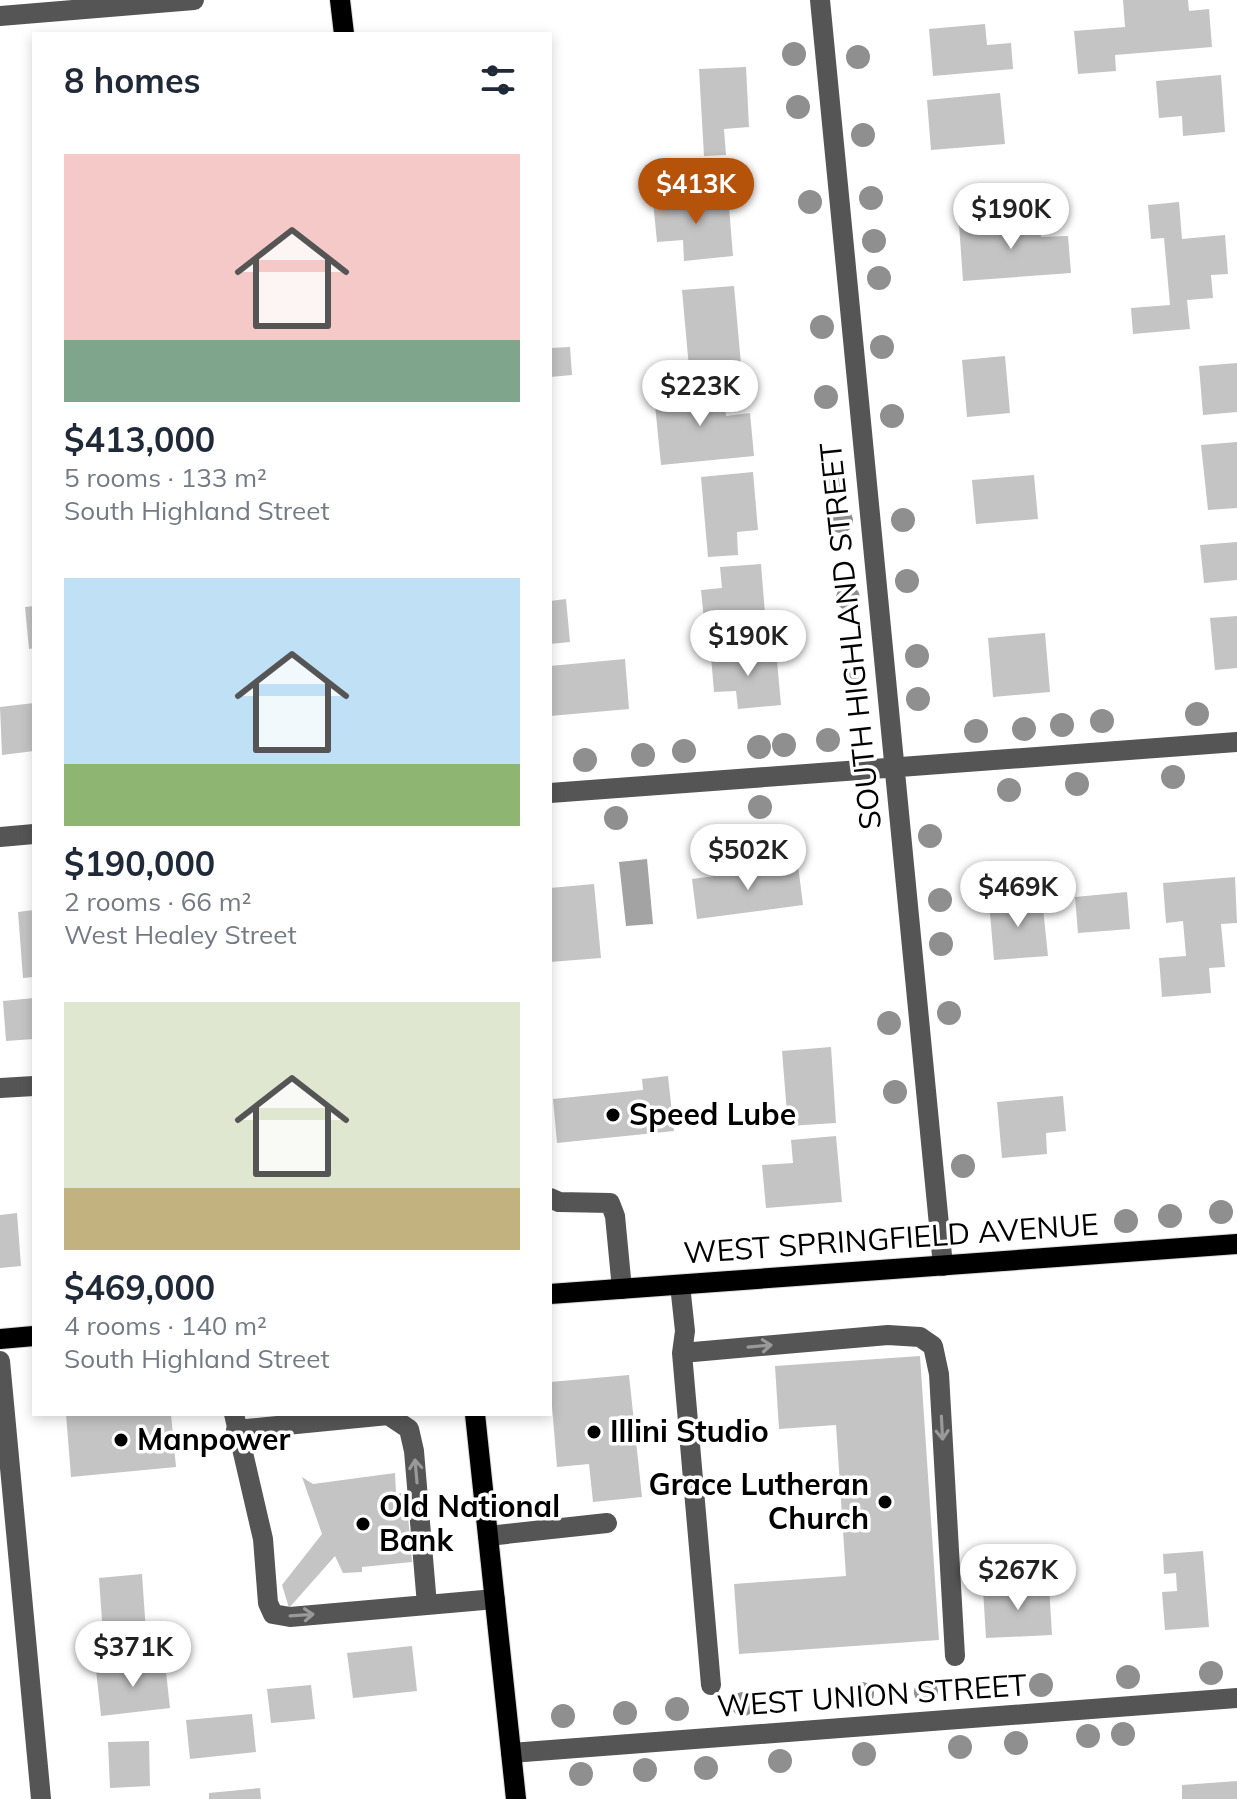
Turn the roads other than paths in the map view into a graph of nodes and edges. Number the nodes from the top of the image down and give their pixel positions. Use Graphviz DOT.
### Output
graph roads {
  1 [pos="194,0"];
  2 [pos="340,0"];
  3 [pos="820,0"];
  4 [pos="0,16"];
  5 [pos="344,32"];
  6 [pos="1237,742"];
  7 [pos="894,767"];
  8 [pos="552,793"];
  9 [pos="32,834"];
  10 [pos="0,837"];
  11 [pos="32,1086"];
  12 [pos="0,1088"];
  13 [pos="552,1199"];
  14 [pos="1237,1244"];
  15 [pos="943,1266"];
  16 [pos="680,1285"];
  17 [pos="622,1289"];
  18 [pos="552,1294"];
  19 [pos="32,1336"];
  20 [pos="0,1339"];
  21 [pos="682,1353"];
  22 [pos="0,1361"];
  23 [pos="366,1416"];
  24 [pos="390,1416"];
  25 [pos="475,1416"];
  26 [pos="235,1422"];
  27 [pos="607,1523"];
  28 [pos="488,1536"];
  29 [pos="495,1599"];
  30 [pos="427,1605"];
  31 [pos="955,1656"];
  32 [pos="711,1685"];
  33 [pos="1237,1698"];
  34 [pos="511,1753"];
  35 [pos="41,1799"];
  36 [pos="516,1799"];
  1 -- 4 [label="street"];
  2 -- 5 [label="main road"];
  3 -- 7 [label="street, SOUTH HIGHLAND STREET"];
  6 -- 7 [label="street"];
  7 -- 8 [label="street"];
  7 -- 15 [label="street, SOUTH HIGHLAND STREET"];
  9 -- 10 [label="street"];
  11 -- 12 [label="street"];
  13 -- 17 [label="street"];
  14 -- 15 [label="main road, WEST SPRINGFIELD AVENUE"];
  15 -- 16 [label="main road, WEST SPRINGFIELD AVENUE"];
  16 -- 17 [label="main road, WEST SPRINGFIELD AVENUE"];
  16 -- 21 [label="street"];
  17 -- 18 [label="main road, WEST SPRINGFIELD AVENUE"];
  19 -- 20 [label="main road"];
  21 -- 31 [label="street, one-way"];
  21 -- 32 [label="street"];
  22 -- 35 [label="street"];
  23 -- 26 [label="street"];
  30 -- 24 [label="street, one-way"];
  25 -- 28 [label="main road"];
  26 -- 30 [label="street, one-way"];
  27 -- 28 [label="street"];
  28 -- 29 [label="main road"];
  29 -- 30 [label="street"];
  29 -- 34 [label="main road"];
  33 -- 34 [label="street, WEST UNION STREET"];
  34 -- 36 [label="main road"];
}
